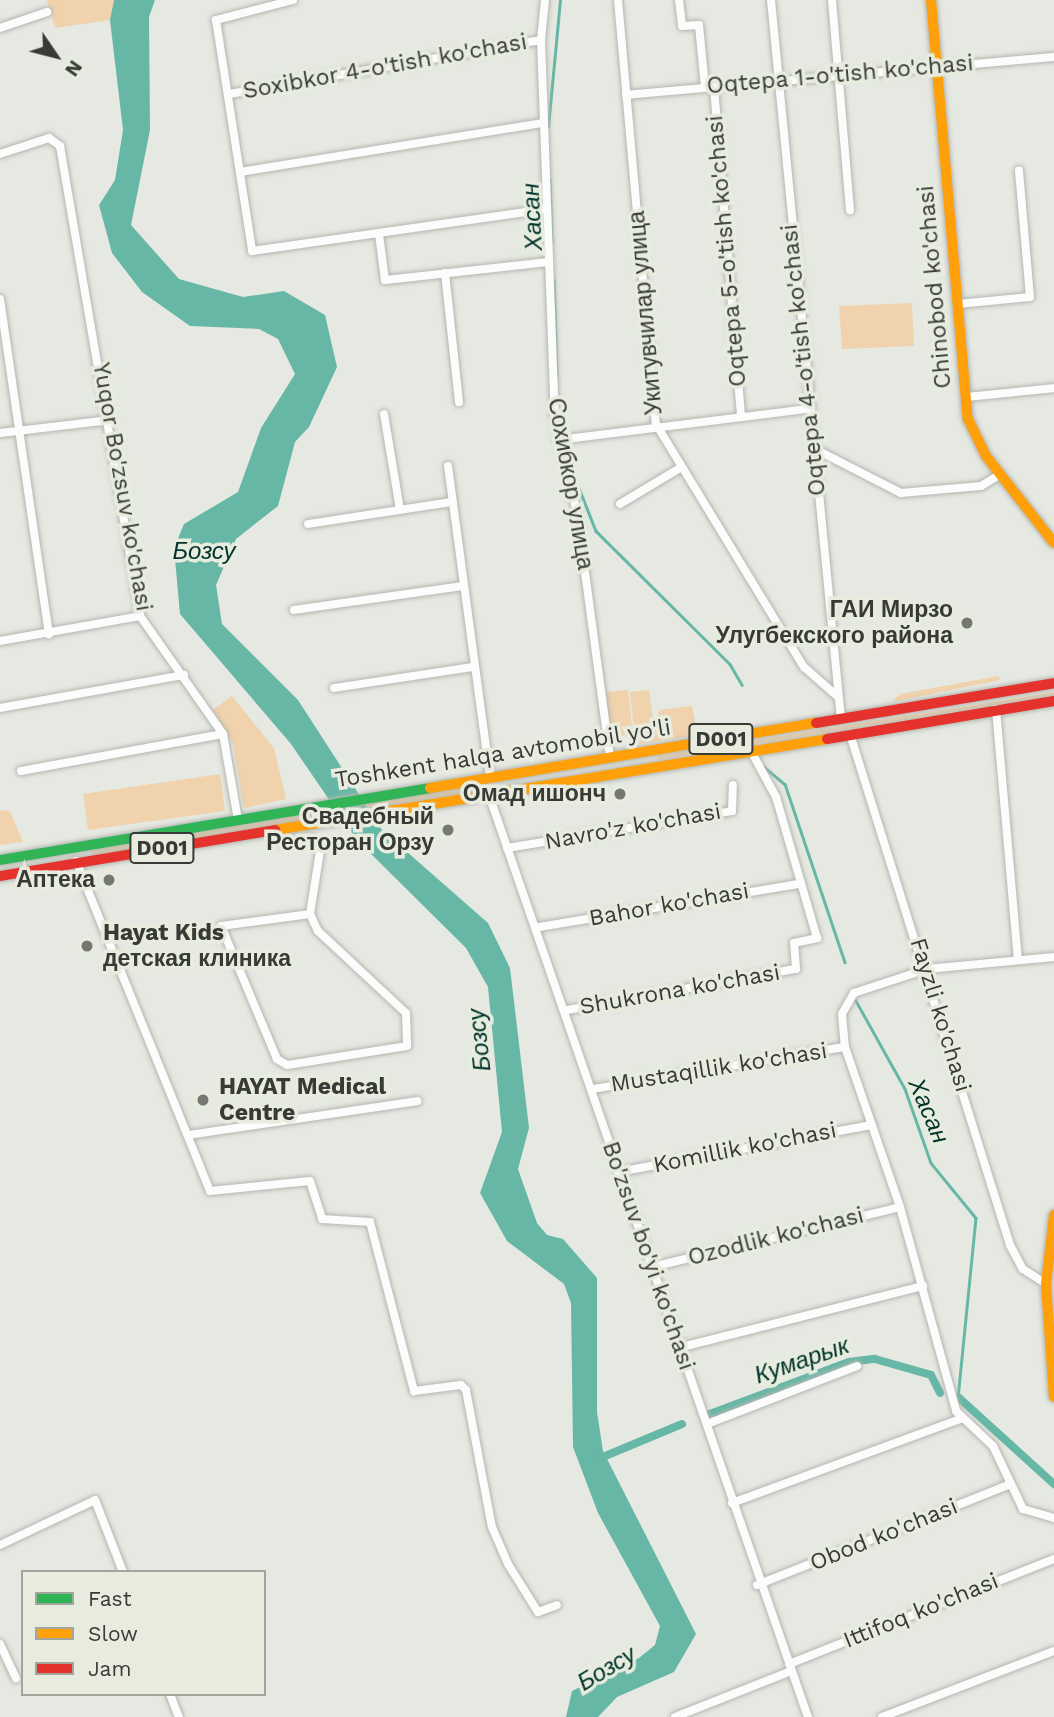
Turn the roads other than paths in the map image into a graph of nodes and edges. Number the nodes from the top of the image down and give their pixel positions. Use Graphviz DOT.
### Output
graph roads {
  1 [pos="293,0"];
  2 [pos="545,0"];
  3 [pos="618,0"];
  4 [pos="679,0"];
  5 [pos="771,0"];
  6 [pos="832,0"];
  7 [pos="931,0"];
  8 [pos="47,12"];
  9 [pos="0,27"];
  10 [pos="541,40"];
  11 [pos="1054,57"];
  12 [pos="937,67"];
  13 [pos="840,78"];
  14 [pos="778,82"];
  15 [pos="709,87"];
  16 [pos="229,94"];
  17 [pos="626,95"];
  18 [pos="543,124"];
  19 [pos="0,154"];
  20 [pos="1019,170"];
  21 [pos="240,172"];
  22 [pos="547,209"];
  23 [pos="850,210"];
  24 [pos="379,234"];
  25 [pos="549,262"];
  26 [pos="445,273"];
  27 [pos="0,299"];
  28 [pos="958,304"];
  29 [pos="1054,388"];
  30 [pos="966,397"];
  31 [pos="459,402"];
  32 [pos="806,409"];
  33 [pos="384,414"];
  34 [pos="741,415"];
  35 [pos="110,420"];
  36 [pos="656,424"];
  37 [pos="22,429"];
  38 [pos="0,433"];
  39 [pos="558,440"];
  40 [pos="813,448"];
  41 [pos="448,466"];
  42 [pos="680,468"];
  43 [pos="999,475"];
  44 [pos="452,502"];
  45 [pos="620,504"];
  46 [pos="400,510"];
  47 [pos="308,524"];
  48 [pos="1054,543"];
  49 [pos="462,586"];
  50 [pos="294,610"];
  51 [pos="140,617"];
  52 [pos="49,634"];
  53 [pos="0,641"];
  54 [pos="473,667"];
  55 [pos="184,675"];
  56 [pos="1054,682"];
  57 [pos="334,688"];
  58 [pos="837,696"];
  59 [pos="1054,701"];
  60 [pos="0,708"];
  61 [pos="996,709"];
  62 [pos="841,719"];
  63 [pos="223,734"];
  64 [pos="850,734"];
  65 [pos="751,751"];
  66 [pos="635,754"];
  67 [pos="610,758"];
  68 [pos="638,770"];
  69 [pos="20,771"];
  70 [pos="490,778"];
  71 [pos="733,785"];
  72 [pos="489,795"];
  73 [pos="238,820"];
  74 [pos="270,830"];
  75 [pos="72,848"];
  76 [pos="507,848"];
  77 [pos="0,860"];
  78 [pos="77,863"];
  79 [pos="0,876"];
  80 [pos="798,884"];
  81 [pos="310,914"];
  82 [pos="539,927"];
  83 [pos="1054,957"];
  84 [pos="1018,960"];
  85 [pos="927,969"];
  86 [pos="567,1010"];
  87 [pos="845,1047"];
  88 [pos="593,1089"];
  89 [pos="417,1101"];
  90 [pos="872,1125"];
  91 [pos="188,1135"];
  92 [pos="618,1172"];
  93 [pos="900,1207"];
  94 [pos="1054,1215"];
  95 [pos="652,1267"];
  96 [pos="1046,1284"];
  97 [pos="923,1286"];
  98 [pos="678,1348"];
  99 [pos="857,1366"];
  100 [pos="1054,1397"];
  101 [pos="963,1418"];
  102 [pos="707,1424"];
  103 [pos="1011,1485"];
  104 [pos="732,1503"];
  105 [pos="1054,1518"];
  106 [pos="4,1543"];
  107 [pos="1054,1559"];
  108 [pos="122,1570"];
  109 [pos="757,1585"];
  110 [pos="557,1605"];
  111 [pos="0,1644"];
  112 [pos="1054,1651"];
  113 [pos="790,1668"];
  114 [pos="16,1678"];
  115 [pos="171,1696"];
  116 [pos="179,1717"];
  117 [pos="676,1717"];
  118 [pos="808,1717"];
  119 [pos="882,1717"];
  1 -- 16 [label="street"];
  2 -- 10 [label="street, Сохибкор улица"];
  3 -- 17 [label="street, Укитувчилар улица"];
  4 -- 15 [label="street, Oqtepa 5-o'tish ko'chasi"];
  5 -- 14 [label="street, Oqtepa 4-o'tish ko'chasi"];
  6 -- 13 [label="street"];
  7 -- 12 [label="main road, Chinobod ko'chasi"];
  8 -- 9 [label="street"];
  10 -- 16 [label="street, Soxibkor 4-o'tish ko'chasi"];
  10 -- 18 [label="street, Сохибкор улица"];
  11 -- 12 [label="street, Oqtepa 1-o'tish ko'chasi"];
  12 -- 13 [label="street, Oqtepa 1-o'tish ko'chasi"];
  12 -- 28 [label="main road, Chinobod ko'chasi"];
  13 -- 14 [label="street, Oqtepa 1-o'tish ko'chasi"];
  13 -- 23 [label="street"];
  14 -- 15 [label="street, Oqtepa 1-o'tish ko'chasi"];
  14 -- 32 [label="street, Oqtepa 4-o'tish ko'chasi"];
  15 -- 17 [label="street, Oqtepa 1-o'tish ko'chasi"];
  15 -- 34 [label="street, Oqtepa 5-o'tish ko'chasi"];
  16 -- 21 [label="street"];
  17 -- 36 [label="street, Укитувчилар улица"];
  18 -- 21 [label="street"];
  18 -- 22 [label="street, Сохибкор улица"];
  19 -- 35 [label="street, Yuqor Bo'zsuv ko'chasi"];
  20 -- 28 [label="street"];
  21 -- 24 [label="street"];
  22 -- 24 [label="street"];
  22 -- 25 [label="street, Сохибкор улица"];
  24 -- 26 [label="street"];
  25 -- 26 [label="street"];
  25 -- 39 [label="street, Сохибкор улица"];
  26 -- 31 [label="street"];
  27 -- 37 [label="street"];
  28 -- 30 [label="main road, Chinobod ko'chasi"];
  29 -- 30 [label="street"];
  30 -- 43 [label="main road, Chinobod ko'chasi"];
  32 -- 34 [label="street"];
  32 -- 40 [label="street, Oqtepa 4-o'tish ko'chasi"];
  33 -- 46 [label="street"];
  34 -- 36 [label="street"];
  35 -- 37 [label="street"];
  35 -- 51 [label="street, Yuqor Bo'zsuv ko'chasi"];
  36 -- 39 [label="street"];
  36 -- 42 [label="street, Укитувчилар улица"];
  37 -- 38 [label="street"];
  37 -- 52 [label="street"];
  39 -- 67 [label="street, Сохибкор улица"];
  40 -- 43 [label="street"];
  40 -- 58 [label="street, Oqtepa 4-o'tish ko'chasi"];
  41 -- 44 [label="street"];
  42 -- 45 [label="street"];
  42 -- 58 [label="street, Укитувчилар улица"];
  43 -- 48 [label="main road, Chinobod ko'chasi"];
  44 -- 46 [label="street"];
  44 -- 49 [label="street"];
  46 -- 47 [label="street"];
  49 -- 50 [label="street"];
  49 -- 54 [label="street"];
  51 -- 52 [label="street"];
  51 -- 55 [label="street, Yuqor Bo'zsuv ko'chasi"];
  52 -- 53 [label="street"];
  54 -- 57 [label="street"];
  54 -- 70 [label="street"];
  55 -- 60 [label="street"];
  55 -- 63 [label="street, Yuqor Bo'zsuv ko'chasi"];
  56 -- 62 [label="main road, Toshkent halqa avtomobil yo'li / D001"];
  58 -- 62 [label="street, Oqtepa 4-o'tish ko'chasi"];
  59 -- 61 [label="main road, Toshkent halqa avtomobil yo'li / D001"];
  61 -- 64 [label="main road, Toshkent halqa avtomobil yo'li / D001"];
  61 -- 84 [label="street"];
  62 -- 66 [label="main road, Toshkent halqa avtomobil yo'li / D001"];
  63 -- 69 [label="street"];
  63 -- 73 [label="street, Yuqor Bo'zsuv ko'chasi"];
  64 -- 65 [label="main road, Toshkent halqa avtomobil yo'li / D001"];
  64 -- 85 [label="street, Fayzli ko'chasi"];
  65 -- 68 [label="main road, Toshkent halqa avtomobil yo'li / D001"];
  65 -- 80 [label="street, Shukrona ko'chasi"];
  66 -- 67 [label="main road, Toshkent halqa avtomobil yo'li / D001"];
  66 -- 68 [label="main road"];
  67 -- 70 [label="main road, Toshkent halqa avtomobil yo'li / D001"];
  68 -- 72 [label="main road, Toshkent halqa avtomobil yo'li / D001"];
  70 -- 73 [label="main road, Toshkent halqa avtomobil yo'li / D001"];
  71 -- 76 [label="street, Navro'z ko'chasi"];
  72 -- 74 [label="main road, Toshkent halqa avtomobil yo'li / D001"];
  72 -- 76 [label="street, Bo'zsuv bo'yi ko'chasi"];
  73 -- 75 [label="main road, Toshkent halqa avtomobil yo'li / D001"];
  74 -- 78 [label="main road, Toshkent halqa avtomobil yo'li / D001"];
  74 -- 81 [label="street"];
  75 -- 77 [label="main road, Toshkent halqa avtomobil yo'li / D001"];
  75 -- 78 [label="street"];
  76 -- 82 [label="street, Bo'zsuv bo'yi ko'chasi"];
  78 -- 79 [label="main road, Toshkent halqa avtomobil yo'li / D001"];
  78 -- 91 [label="street"];
  80 -- 82 [label="street, Bahor ko'chasi"];
  80 -- 86 [label="street, Shukrona ko'chasi"];
  81 -- 81 [label="street"];
  82 -- 86 [label="street, Bo'zsuv bo'yi ko'chasi"];
  83 -- 84 [label="street"];
  84 -- 85 [label="street"];
  85 -- 87 [label="street"];
  85 -- 96 [label="street, Fayzli ko'chasi"];
  86 -- 88 [label="street, Bo'zsuv bo'yi ko'chasi"];
  87 -- 88 [label="street, Mustaqillik ko'chasi"];
  87 -- 90 [label="street"];
  88 -- 92 [label="street, Bo'zsuv bo'yi ko'chasi"];
  89 -- 91 [label="street"];
  90 -- 92 [label="street, Komillik ko'chasi"];
  90 -- 93 [label="street"];
  91 -- 110 [label="street"];
  92 -- 95 [label="street, Bo'zsuv bo'yi ko'chasi"];
  93 -- 95 [label="street, Ozodlik ko'chasi"];
  93 -- 97 [label="street"];
  94 -- 96 [label="main road"];
  95 -- 98 [label="street, Bo'zsuv bo'yi ko'chasi"];
  96 -- 100 [label="main road"];
  97 -- 98 [label="street"];
  97 -- 101 [label="street"];
  98 -- 102 [label="street, Bo'zsuv bo'yi ko'chasi"];
  99 -- 102 [label="street"];
  101 -- 103 [label="street"];
  101 -- 104 [label="street"];
  102 -- 104 [label="street, Bo'zsuv bo'yi ko'chasi"];
  103 -- 105 [label="street"];
  103 -- 109 [label="street, Obod ko'chasi"];
  104 -- 109 [label="street, Bo'zsuv bo'yi ko'chasi"];
  106 -- 108 [label="street"];
  107 -- 113 [label="street, Ittifoq ko'chasi"];
  109 -- 113 [label="street, Bo'zsuv bo'yi ko'chasi"];
  111 -- 114 [label="street"];
  112 -- 119 [label="street"];
  113 -- 117 [label="street, Ittifoq ko'chasi"];
  113 -- 118 [label="street, Bo'zsuv bo'yi ko'chasi"];
  115 -- 116 [label="street"];
}
